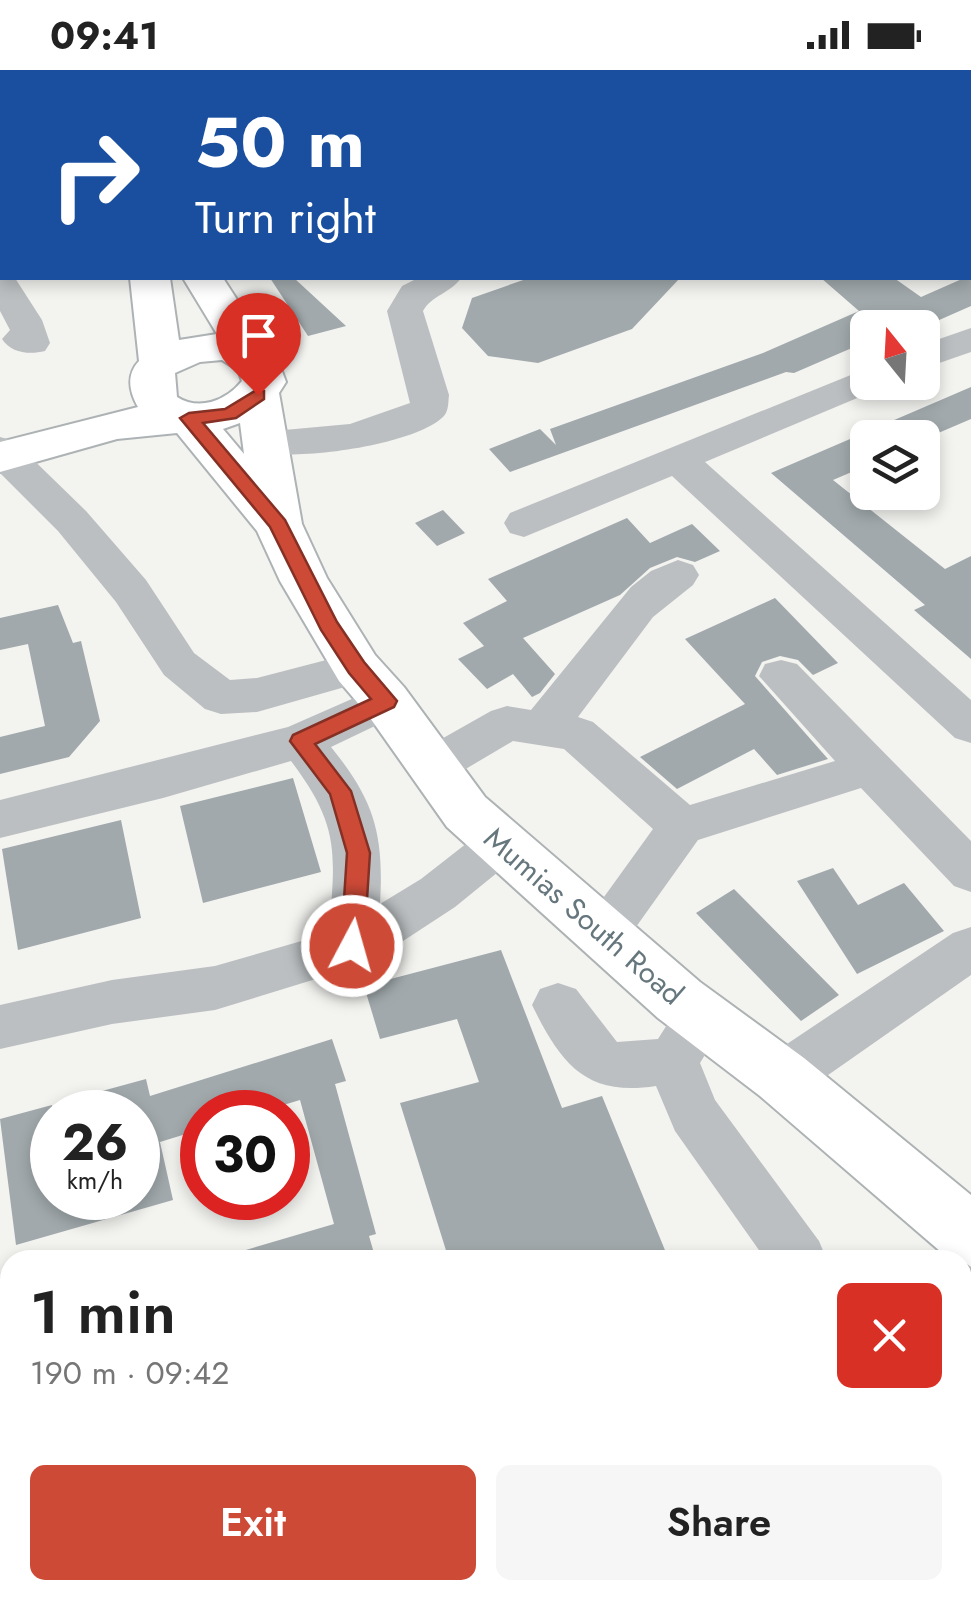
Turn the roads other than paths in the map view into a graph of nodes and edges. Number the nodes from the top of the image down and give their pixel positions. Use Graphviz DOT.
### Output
graph roads {
  1 [pos="150,280"];
  2 [pos="203,280"];
  3 [pos="440,280"];
  4 [pos="0,282"];
  5 [pos="20,339"];
  6 [pos="971,339"];
  7 [pos="940,351"];
  8 [pos="157,367"];
  9 [pos="255,376"];
  10 [pos="850,387"];
  11 [pos="189,418"];
  12 [pos="266,442"];
  13 [pos="1,449"];
  14 [pos="678,459"];
  15 [pos="524,523"];
  16 [pos="278,524"];
  17 [pos="678,575"];
  18 [pos="781,676"];
  19 [pos="371,684"];
  20 [pos="970,724"];
  21 [pos="542,728"];
  22 [pos="301,741"];
  23 [pos="431,767"];
  24 [pos="873,768"];
  25 [pos="0,819"];
  26 [pos="682,826"];
  27 [pos="502,842"];
  28 [pos="971,872"];
  29 [pos="602,933"];
  30 [pos="352,946"];
  31 [pos="971,948"];
  32 [pos="558,1005"];
  33 [pos="0,1026"];
  34 [pos="687,1039"];
  35 [pos="782,1077"];
  36 [pos="971,1236"];
  37 [pos="792,1250"];
  1 -- 8 [label="main road"];
  2 -- 9 [label="main road"];
  3 -- 12 [label="street"];
  4 -- 5 [label="street"];
  6 -- 7 [label="street"];
  8 -- 9 [label="main road"];
  8 -- 11 [label="main road"];
  8 -- 13 [label="main road"];
  9 -- 11 [label="main road"];
  9 -- 12 [label="main road, Mumias South Road"];
  10 -- 14 [label="street"];
  11 -- 13 [label="main road"];
  11 -- 16 [label="main road, Mumias South Road"];
  12 -- 16 [label="main road, Mumias South Road"];
  13 -- 19 [label="street"];
  14 -- 15 [label="street"];
  14 -- 20 [label="street"];
  16 -- 19 [label="main road, Mumias South Road"];
  17 -- 21 [label="street"];
  18 -- 24 [label="street"];
  19 -- 22 [label="street"];
  19 -- 23 [label="main road, Mumias South Road"];
  21 -- 23 [label="street"];
  21 -- 26 [label="street"];
  22 -- 25 [label="street"];
  22 -- 30 [label="street"];
  23 -- 27 [label="main road, Mumias South Road"];
  24 -- 26 [label="street"];
  24 -- 28 [label="street"];
  26 -- 29 [label="street"];
  27 -- 29 [label="main road, Mumias South Road"];
  27 -- 30 [label="street"];
  29 -- 34 [label="main road, Mumias South Road"];
  30 -- 33 [label="street"];
  31 -- 35 [label="street"];
  32 -- 34 [label="street"];
  34 -- 35 [label="main road, Mumias South Road"];
  34 -- 37 [label="street"];
  35 -- 36 [label="main road, Mumias South Road"];
}
